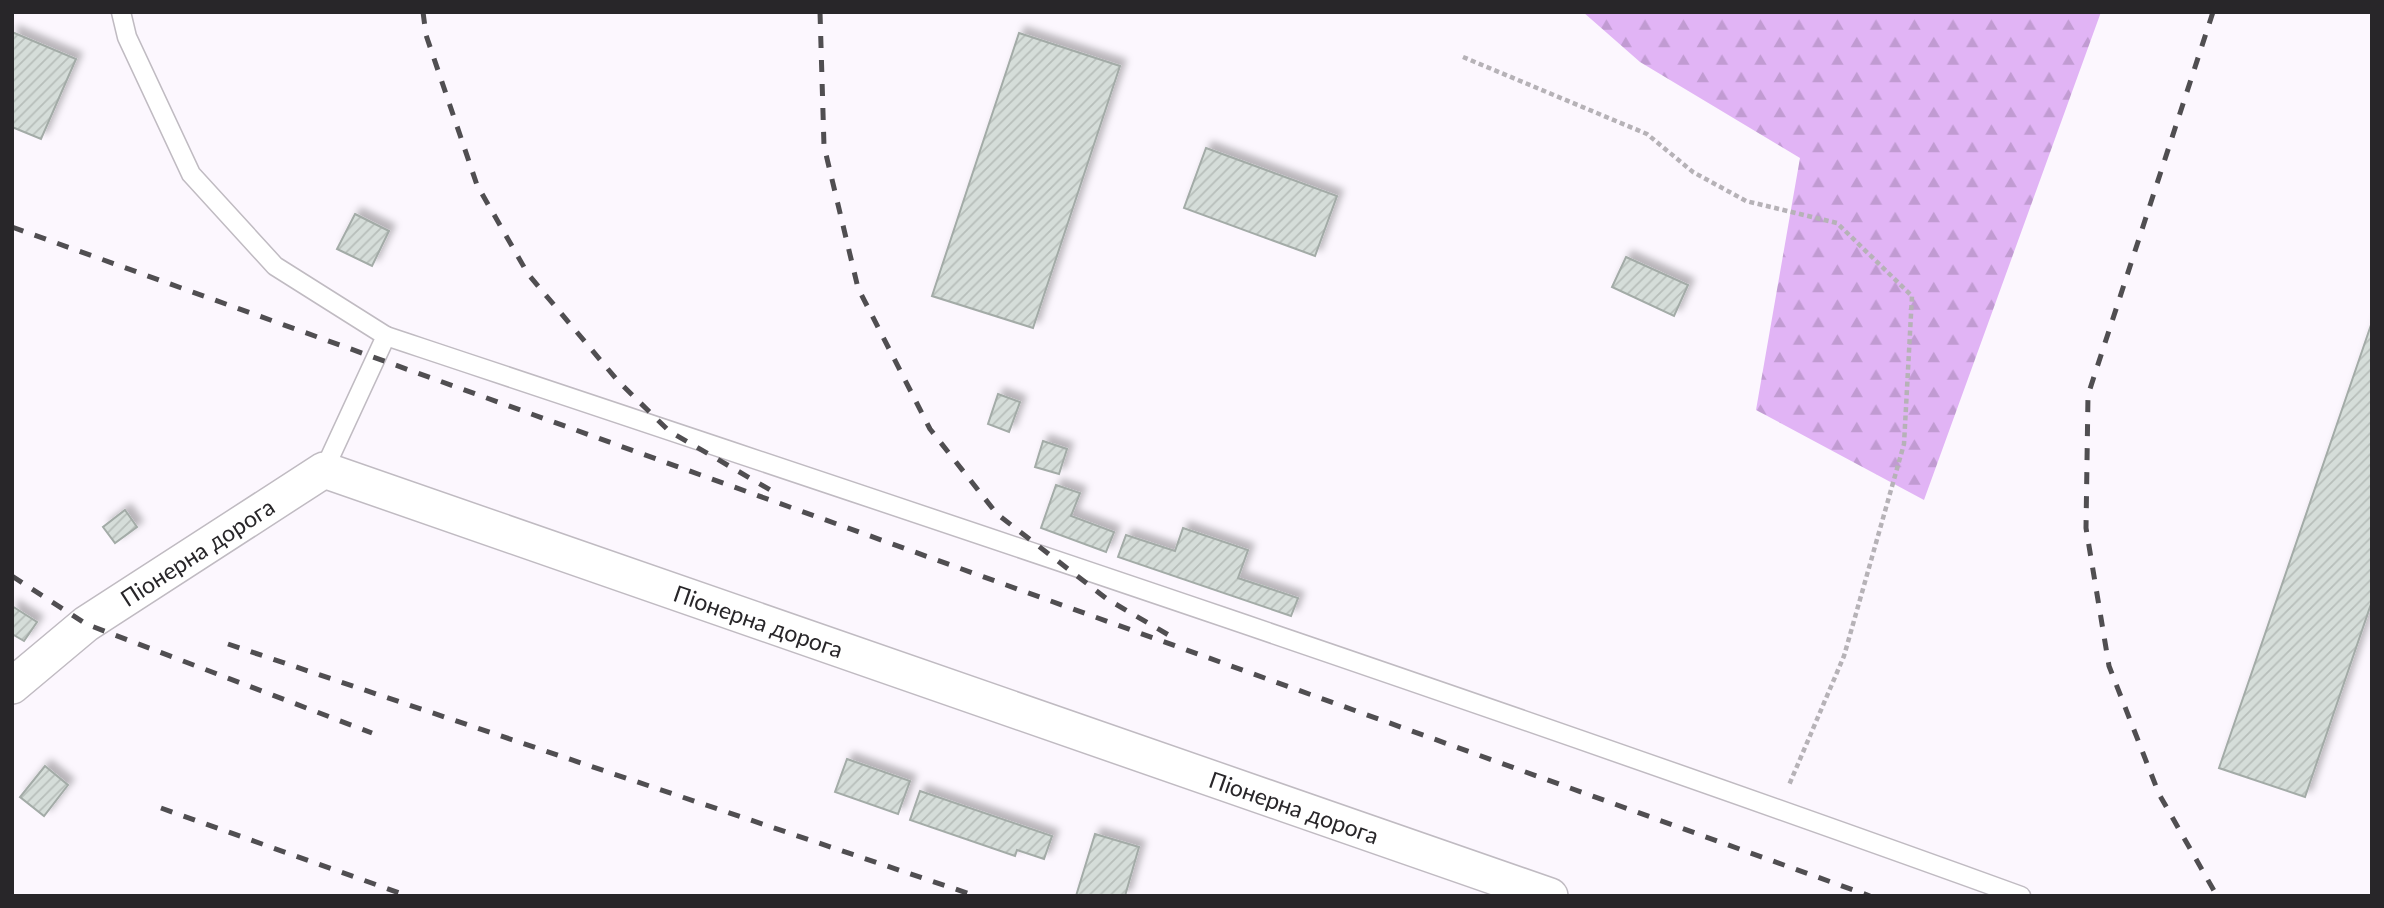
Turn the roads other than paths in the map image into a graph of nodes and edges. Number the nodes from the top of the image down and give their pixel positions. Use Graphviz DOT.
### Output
graph roads {
  1 [pos="121,12"];
  2 [pos="386,336"];
  3 [pos="324,470"];
  4 [pos="12,686"];
  5 [pos="1550,896"];
  6 [pos="2021,896"];
  1 -- 2 [label="lane"];
  2 -- 3 [label="lane"];
  2 -- 6 [label="lane"];
  3 -- 4 [label="street, Піонерна дорога"];
  3 -- 5 [label="street, Піонерна дорога"];
}
